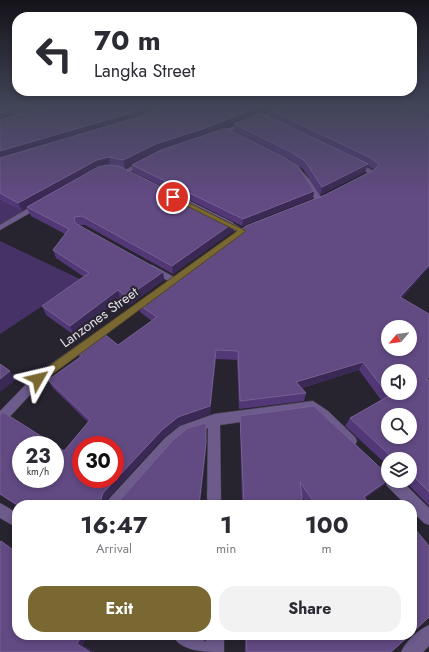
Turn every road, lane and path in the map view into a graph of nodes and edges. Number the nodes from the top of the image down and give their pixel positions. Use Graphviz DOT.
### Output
graph roads {
  1 [pos="215,135"];
  2 [pos="211,137"];
  3 [pos="152,157"];
  4 [pos="350,160"];
  5 [pos="287,162"];
  6 [pos="126,173"];
  7 [pos="355,183"];
  8 [pos="319,200"];
  9 [pos="47,202"];
  10 [pos="215,217"];
  11 [pos="0,228"];
  12 [pos="243,232"];
  13 [pos="147,265"];
  14 [pos="173,280"];
  15 [pos="154,294"];
  16 [pos="0,419"];
  17 [pos="214,420"];
  18 [pos="362,451"];
  19 [pos="398,488"];
  20 [pos="117,500"];
  21 [pos="214,500"];
  22 [pos="411,500"];
  23 [pos="417,506"];
  24 [pos="0,510"];
  25 [pos="12,518"];
  26 [pos="429,518"];
  27 [pos="429,634"];
  28 [pos="188,640"];
  29 [pos="215,640"];
  30 [pos="205,652"];
  31 [pos="215,652"];
  32 [pos="410,652"];
  1 -- 2 [label="street"];
  3 -- 6 [label="street"];
  4 -- 7 [label="street"];
  5 -- 8 [label="street"];
  9 -- 11 [label="street"];
  10 -- 12 [label="street"];
  13 -- 14 [label="street"];
  15 -- 16 [label="street, Lanzones Street"];
  17 -- 18 [label="street"];
  17 -- 20 [label="street"];
  17 -- 21 [label="street"];
  19 -- 22 [label="street"];
  23 -- 26 [label="street"];
  24 -- 25 [label="street"];
  27 -- 32 [label="street"];
  28 -- 30 [label="street"];
  29 -- 31 [label="street"];
}
